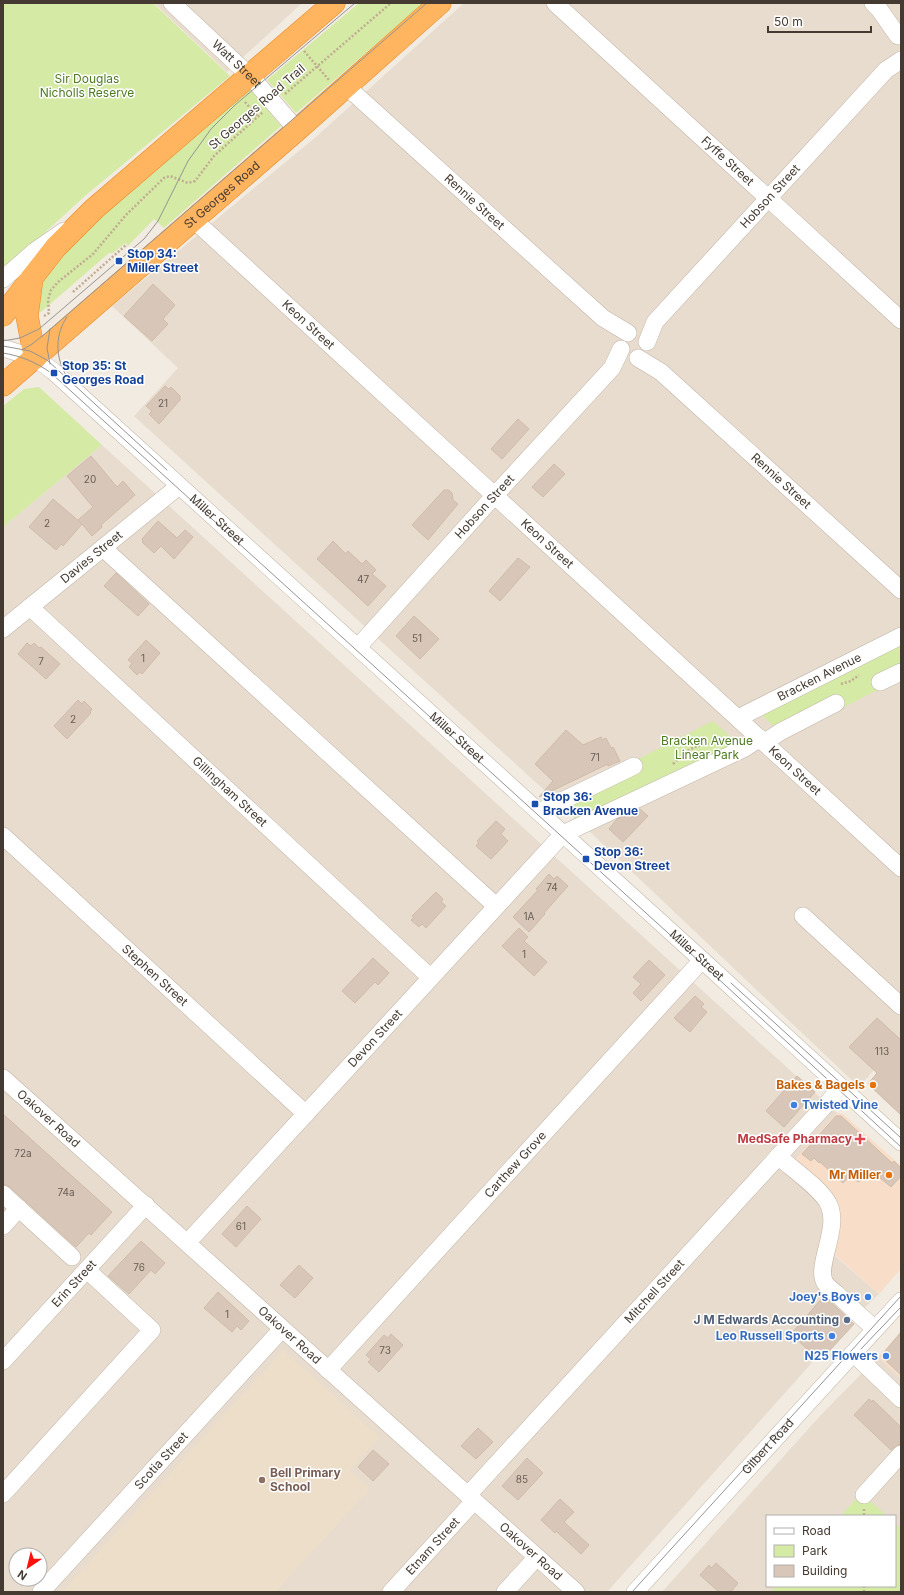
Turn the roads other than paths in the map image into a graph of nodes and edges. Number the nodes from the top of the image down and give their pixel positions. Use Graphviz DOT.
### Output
graph roads {
  1 [pos="172,3"];
  2 [pos="334,3"];
  3 [pos="440,3"];
  4 [pos="555,3"];
  5 [pos="876,6"];
  6 [pos="900,40"];
  7 [pos="250,76"];
  8 [pos="342,90"];
  9 [pos="297,130"];
  10 [pos="769,198"];
  11 [pos="94,209"];
  12 [pos="194,220"];
  13 [pos="32,276"];
  14 [pos="3,279"];
  15 [pos="3,315"];
  16 [pos="901,320"];
  17 [pos="633,345"];
  18 [pos="3,348"];
  19 [pos="35,358"];
  20 [pos="3,385"];
  21 [pos="179,486"];
  22 [pos="495,495"];
  23 [pos="103,548"];
  24 [pos="901,590"];
  25 [pos="30,607"];
  26 [pos="3,629"];
  27 [pos="901,636"];
  28 [pos="358,647"];
  29 [pos="901,672"];
  30 [pos="880,682"];
  31 [pos="836,703"];
  32 [pos="738,718"];
  33 [pos="762,740"];
  34 [pos="634,766"];
  35 [pos="539,812"];
  36 [pos="563,834"];
  37 [pos="3,836"];
  38 [pos="901,868"];
  39 [pos="496,906"];
  40 [pos="804,916"];
  41 [pos="702,960"];
  42 [pos="430,977"];
  43 [pos="901,1006"];
  44 [pos="6,1086"];
  45 [pos="841,1088"];
  46 [pos="306,1114"];
  47 [pos="901,1142"];
  48 [pos="778,1156"];
  49 [pos="3,1194"];
  50 [pos="146,1206"];
  51 [pos="19,1208"];
  52 [pos="3,1226"];
  53 [pos="187,1244"];
  54 [pos="72,1257"];
  55 [pos="86,1270"];
  56 [pos="901,1302"];
  57 [pos="282,1329"];
  58 [pos="875,1329"];
  59 [pos="853,1354"];
  60 [pos="3,1362"];
  61 [pos="328,1370"];
  62 [pos="901,1398"];
  63 [pos="901,1454"];
  64 [pos="3,1494"];
  65 [pos="864,1495"];
  66 [pos="471,1498"];
  67 [pos="537,1557"];
  68 [pos="41,1592"];
  69 [pos="391,1592"];
  70 [pos="505,1592"];
  71 [pos="576,1592"];
  72 [pos="635,1592"];
  1 -- 7 [label="street, Watt Street"];
  2 -- 7 [label="highway"];
  3 -- 8 [label="highway, St Georges Road"];
  4 -- 10 [label="street, Fyffe Street"];
  5 -- 6 [label="street"];
  6 -- 10 [label="street, Hobson Street"];
  7 -- 9 [label="street, Watt Street"];
  7 -- 11 [label="highway"];
  8 -- 9 [label="highway, St Georges Road"];
  8 -- 17 [label="street, Rennie Street"];
  9 -- 12 [label="highway, St Georges Road"];
  10 -- 16 [label="street, Fyffe Street"];
  10 -- 17 [label="street, Hobson Street"];
  11 -- 13 [label="highway"];
  11 -- 14 [label="street"];
  12 -- 19 [label="highway, St Georges Road"];
  12 -- 22 [label="street, Keon Street"];
  13 -- 15 [label="highway"];
  13 -- 19 [label="highway"];
  17 -- 22 [label="street, Hobson Street"];
  17 -- 24 [label="street, Rennie Street"];
  18 -- 19 [label="street, Miller Street"];
  19 -- 20 [label="highway, St Georges Road"];
  19 -- 21 [label="street, Miller Street"];
  21 -- 23 [label="street, Davies Street"];
  21 -- 28 [label="street, Miller Street"];
  22 -- 28 [label="street, Hobson Street"];
  22 -- 32 [label="street, Keon Street"];
  23 -- 25 [label="street, Davies Street"];
  23 -- 39 [label="street"];
  25 -- 26 [label="street, Davies Street"];
  25 -- 42 [label="street, Gillingham Street"];
  27 -- 32 [label="street, Bracken Avenue"];
  28 -- 35 [label="street, Miller Street"];
  29 -- 30 [label="street"];
  31 -- 33 [label="street"];
  32 -- 33 [label="street, Keon Street"];
  33 -- 36 [label="street"];
  33 -- 38 [label="street, Keon Street"];
  34 -- 35 [label="street"];
  35 -- 36 [label="street, Miller Street"];
  36 -- 39 [label="street, Devon Street"];
  36 -- 41 [label="street, Miller Street"];
  37 -- 46 [label="street, Stephen Street"];
  39 -- 42 [label="street, Devon Street"];
  40 -- 43 [label="street"];
  41 -- 45 [label="street, Miller Street"];
  41 -- 61 [label="street, Carthew Grove"];
  42 -- 46 [label="street, Devon Street"];
  44 -- 50 [label="street, Oakover Road"];
  45 -- 47 [label="street, Miller Street"];
  45 -- 48 [label="street, Mitchell Street"];
  46 -- 53 [label="street, Devon Street"];
  48 -- 58 [label="street"];
  48 -- 66 [label="street, Mitchell Street"];
  49 -- 51 [label="street"];
  50 -- 53 [label="street, Oakover Road"];
  50 -- 55 [label="street, Erin Street"];
  51 -- 52 [label="street"];
  51 -- 54 [label="street"];
  53 -- 57 [label="street, Oakover Road"];
  55 -- 60 [label="street, Erin Street"];
  55 -- 64 [label="street"];
  56 -- 58 [label="street, Gilbert Road"];
  57 -- 61 [label="street, Oakover Road"];
  57 -- 68 [label="street, Scotia Street"];
  58 -- 59 [label="street, Gilbert Road"];
  59 -- 62 [label="street"];
  59 -- 72 [label="street, Gilbert Road"];
  61 -- 66 [label="street, Oakover Road"];
  63 -- 65 [label="street"];
  66 -- 67 [label="street, Oakover Road"];
  66 -- 69 [label="street, Etnam Street"];
  67 -- 70 [label="street"];
  67 -- 71 [label="street, Oakover Road"];
}
